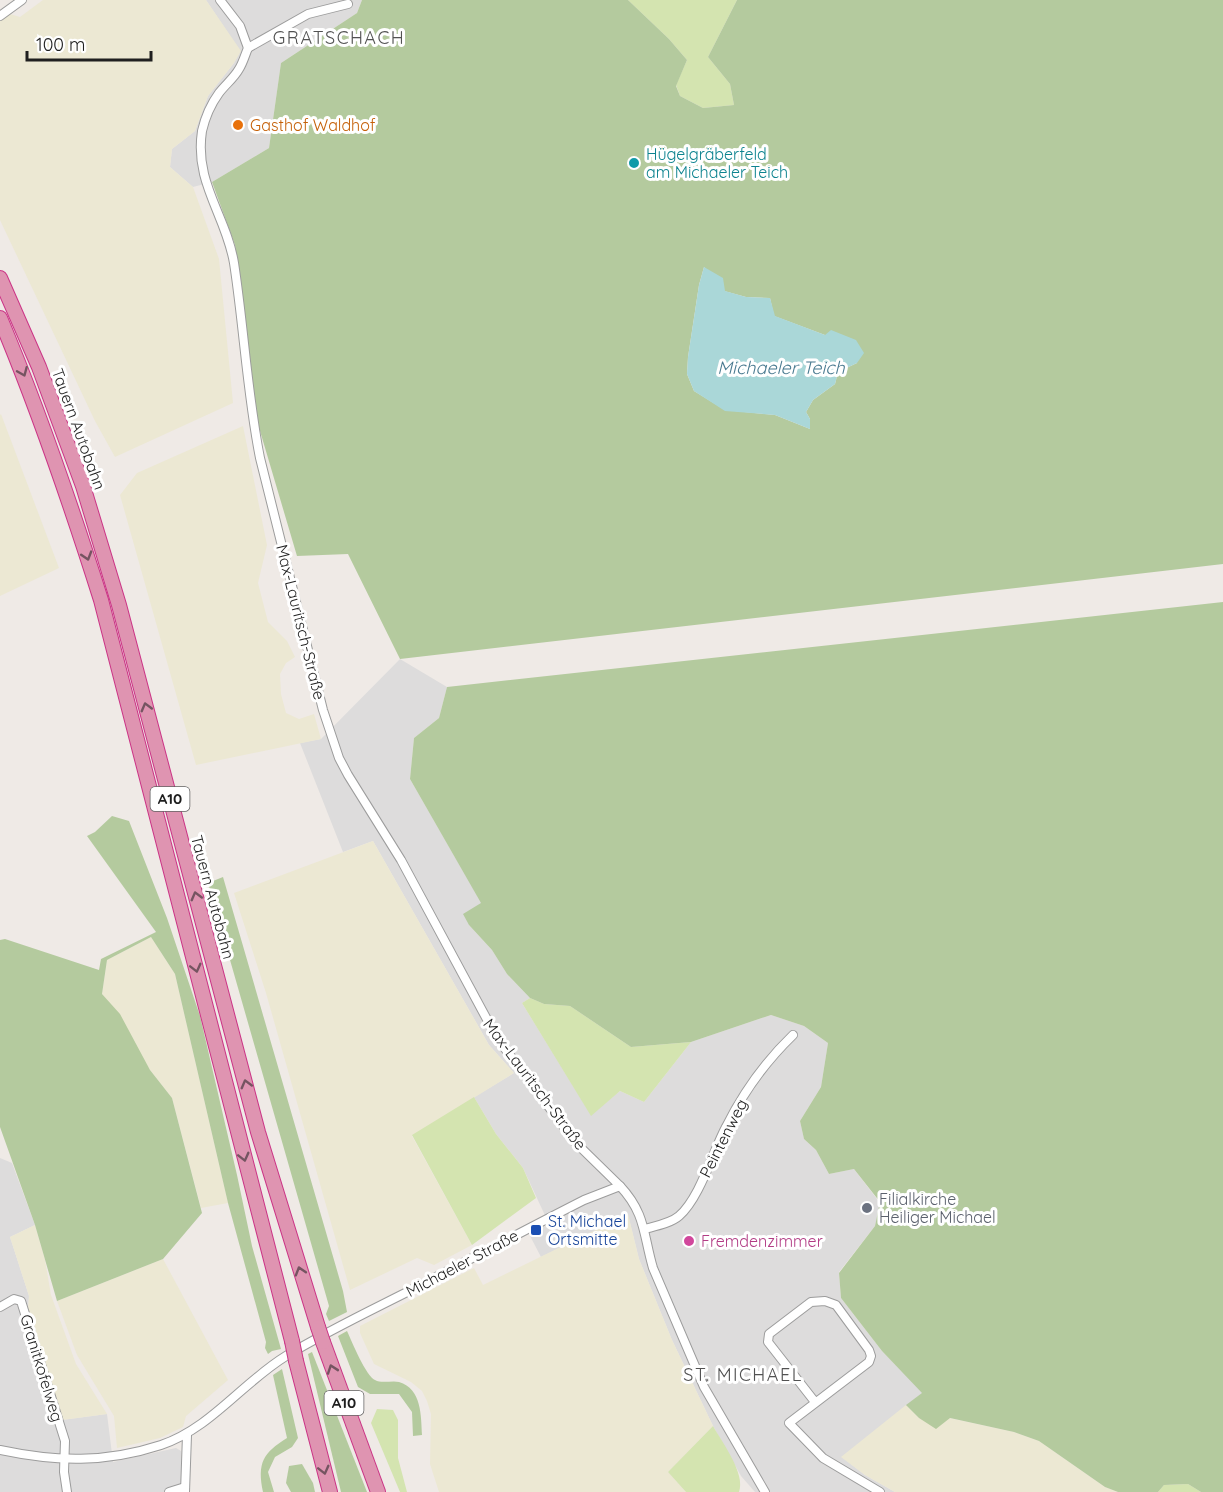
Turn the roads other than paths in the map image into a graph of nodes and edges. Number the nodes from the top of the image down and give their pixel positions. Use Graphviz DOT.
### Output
graph roads {
  1 [pos="22,0"];
  2 [pos="220,0"];
  3 [pos="348,4"];
  4 [pos="0,16"];
  5 [pos="248,48"];
  6 [pos="0,278"];
  7 [pos="0,318"];
  8 [pos="793,1035"];
  9 [pos="620,1186"];
  10 [pos="645,1229"];
  11 [pos="0,1307"];
  12 [pos="815,1402"];
  13 [pos="187,1434"];
  14 [pos="0,1450"];
  15 [pos="64,1460"];
  16 [pos="185,1489"];
  17 [pos="67,1492"];
  18 [pos="169,1492"];
  19 [pos="330,1492"];
  20 [pos="378,1492"];
  21 [pos="765,1492"];
  22 [pos="880,1492"];
  1 -- 4 [label="street"];
  2 -- 5 [label="street"];
  3 -- 5 [label="street"];
  5 -- 9 [label="street, Max-Lauritsch-Straße"];
  20 -- 6 [label="highway, Tauern Autobahn / A10, one-way, bridge"];
  7 -- 19 [label="highway, Tauern Autobahn / A10, one-way, bridge"];
  8 -- 10 [label="street, Peintenweg"];
  9 -- 10 [label="street"];
  9 -- 13 [label="street, Michaeler Straße"];
  10 -- 21 [label="street"];
  11 -- 15 [label="street, Granitkofelweg"];
  12 -- 12 [label="street"];
  12 -- 22 [label="street"];
  13 -- 15 [label="street, Michaeler Straße"];
  13 -- 16 [label="street"];
  14 -- 15 [label="street, Michaeler Straße"];
  15 -- 17 [label="street"];
  16 -- 18 [label="street"];
}
